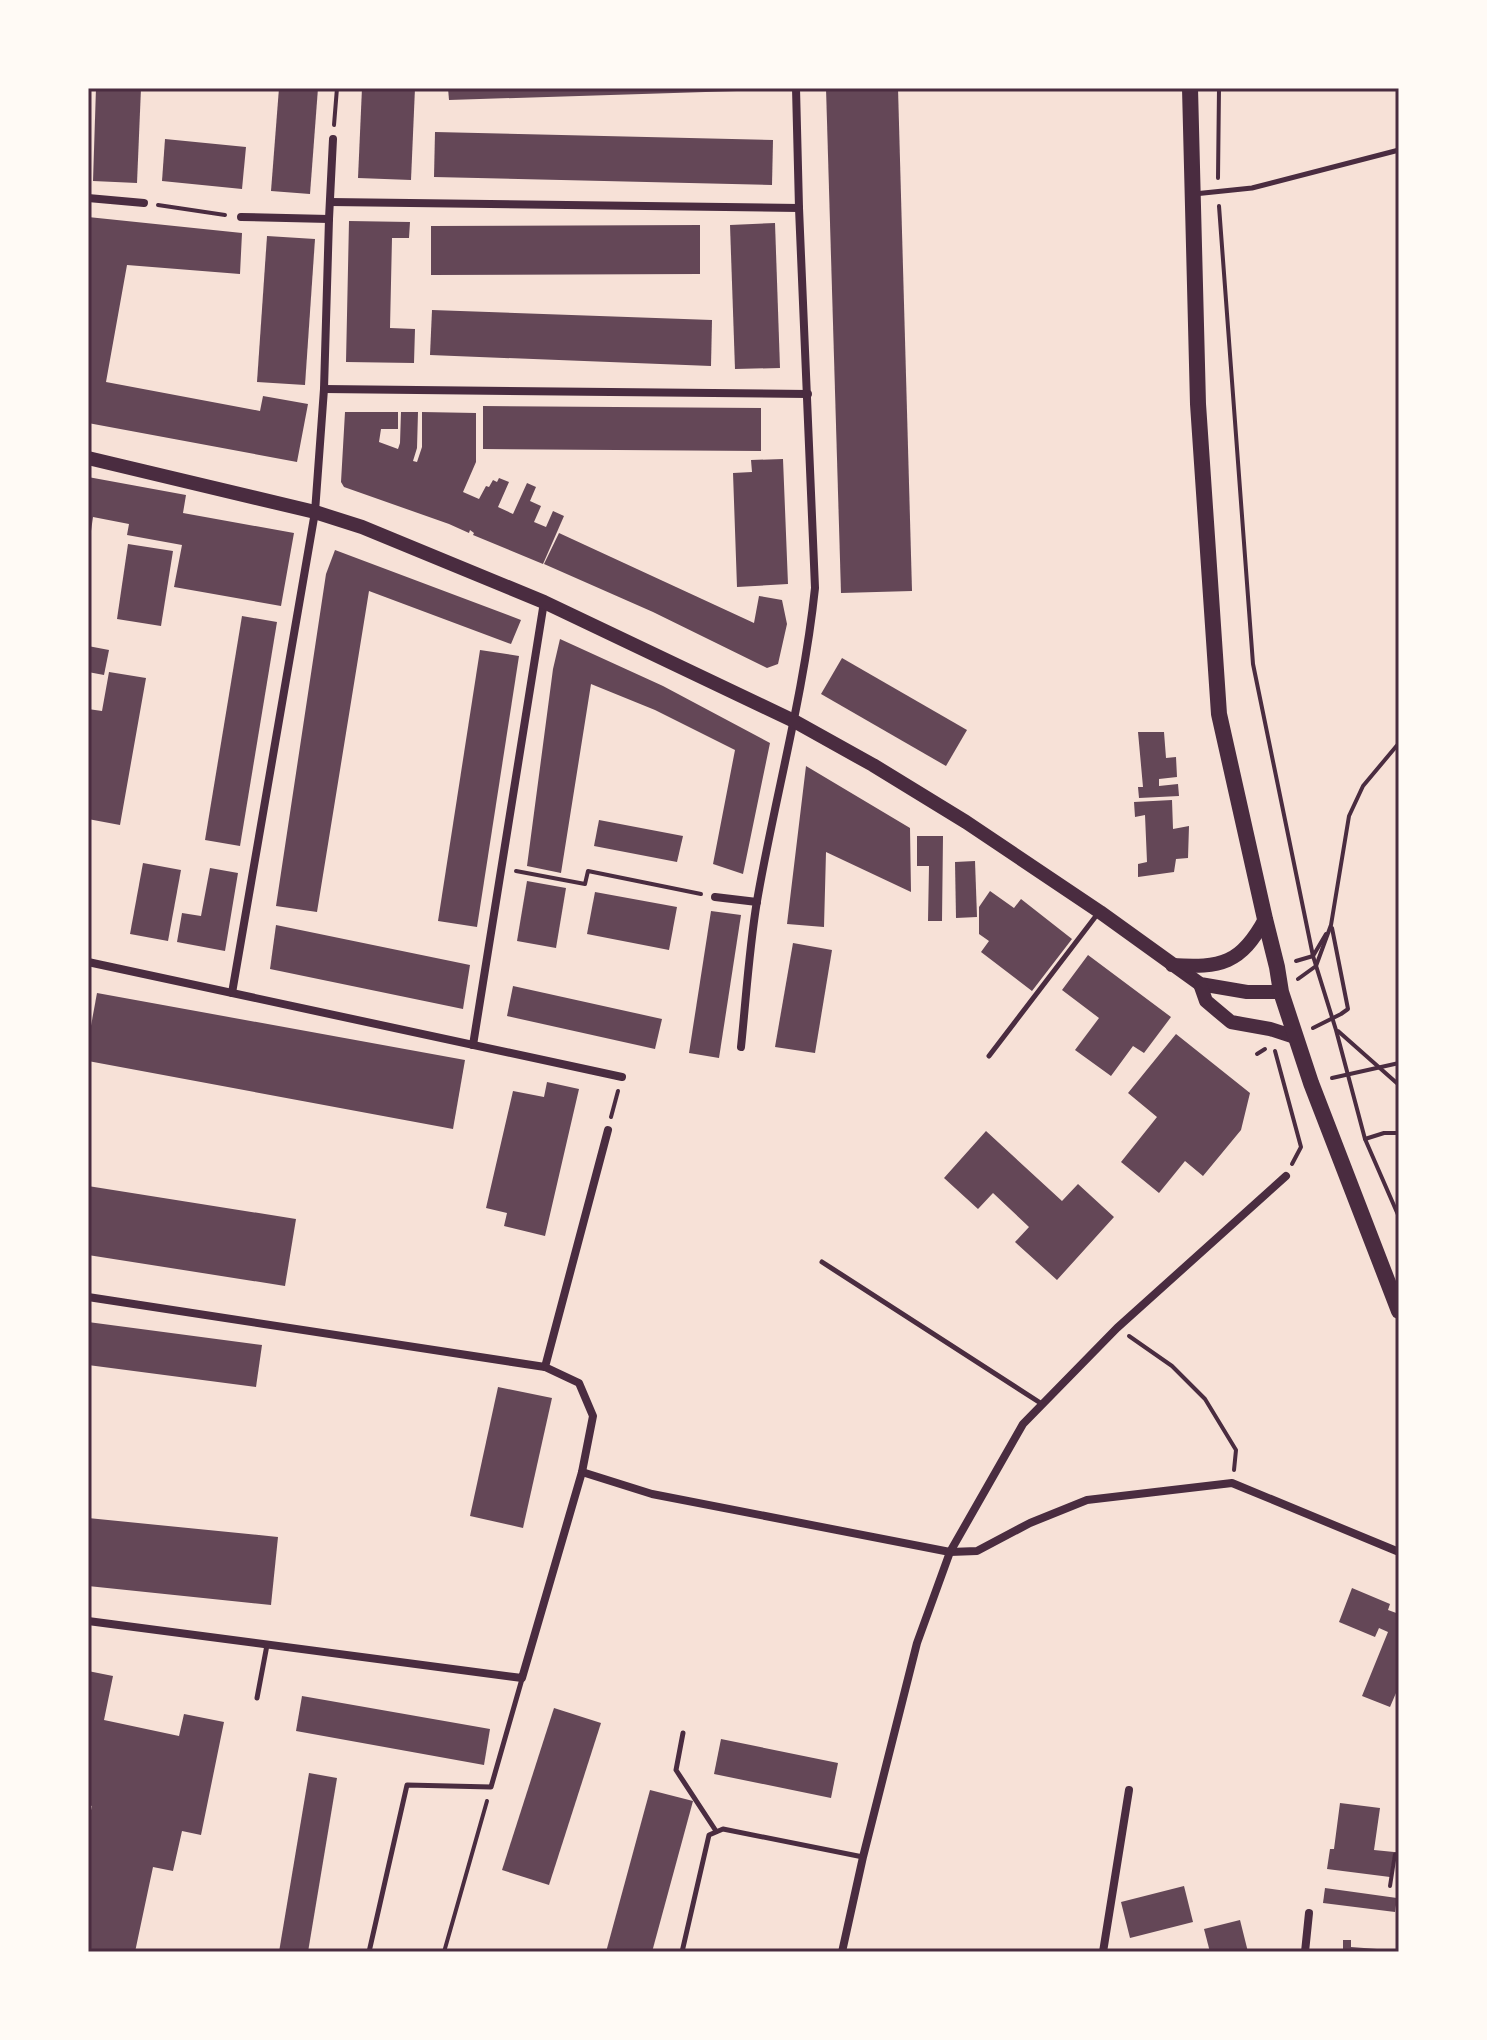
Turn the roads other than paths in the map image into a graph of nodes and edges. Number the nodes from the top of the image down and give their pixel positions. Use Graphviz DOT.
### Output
graph roads {
  1 [pos="796,88"];
  2 [pos="1190,88"];
  3 [pos="333,139"];
  4 [pos="1399,150"];
  5 [pos="1193,194"];
  6 [pos="88,198"];
  7 [pos="330,202"];
  8 [pos="144,203"];
  9 [pos="799,208"];
  10 [pos="241,217"];
  11 [pos="329,219"];
  12 [pos="324,389"];
  13 [pos="808,394"];
  14 [pos="88,458"];
  15 [pos="315,512"];
  16 [pos="544,602"];
  17 [pos="794,721"];
  18 [pos="715,897"];
  19 [pos="757,902"];
  20 [pos="1100,912"];
  21 [pos="1265,919"];
  22 [pos="88,962"];
  23 [pos="1171,965"];
  24 [pos="1200,984"];
  25 [pos="1281,992"];
  26 [pos="232,993"];
  27 [pos="1295,1037"];
  28 [pos="473,1045"];
  29 [pos="741,1047"];
  30 [pos="989,1056"];
  31 [pos="622,1077"];
  32 [pos="608,1130"];
  33 [pos="1286,1176"];
  34 [pos="822,1262"];
  35 [pos="88,1297"];
  36 [pos="1399,1311"];
  37 [pos="545,1367"];
  38 [pos="1043,1404"];
  39 [pos="582,1472"];
  40 [pos="950,1552"];
  41 [pos="1399,1552"];
  42 [pos="88,1621"];
  43 [pos="267,1644"];
  44 [pos="522,1678"];
  45 [pos="257,1698"];
  46 [pos="683,1733"];
  47 [pos="1129,1790"];
  48 [pos="716,1831"];
  49 [pos="863,1857"];
  50 [pos="1309,1913"];
  51 [pos="369,1952"];
  52 [pos="682,1952"];
  53 [pos="842,1952"];
  54 [pos="1103,1952"];
  55 [pos="1305,1952"];
  1 -- 9 [label="street"];
  2 -- 5 [label="main road"];
  3 -- 7 [label="street"];
  4 -- 5 [label="lane"];
  5 -- 21 [label="main road"];
  6 -- 8 [label="street"];
  7 -- 9 [label="street"];
  7 -- 11 [label="street"];
  9 -- 13 [label="street"];
  10 -- 11 [label="street"];
  11 -- 12 [label="street"];
  12 -- 13 [label="street"];
  12 -- 15 [label="street"];
  13 -- 17 [label="street"];
  14 -- 15 [label="street"];
  15 -- 16 [label="street"];
  15 -- 26 [label="street"];
  16 -- 17 [label="street"];
  16 -- 28 [label="street"];
  17 -- 19 [label="street"];
  17 -- 20 [label="street"];
  18 -- 19 [label="street"];
  19 -- 29 [label="street"];
  20 -- 23 [label="street"];
  20 -- 30 [label="lane"];
  21 -- 23 [label="street"];
  21 -- 25 [label="main road"];
  22 -- 26 [label="street"];
  23 -- 24 [label="street"];
  24 -- 25 [label="street"];
  24 -- 27 [label="street"];
  25 -- 27 [label="main road"];
  26 -- 28 [label="street"];
  27 -- 36 [label="main road"];
  28 -- 31 [label="street"];
  32 -- 37 [label="street"];
  33 -- 38 [label="street"];
  34 -- 38 [label="lane"];
  35 -- 37 [label="street"];
  37 -- 39 [label="street"];
  38 -- 40 [label="street"];
  39 -- 40 [label="street"];
  39 -- 44 [label="street"];
  40 -- 41 [label="street"];
  40 -- 49 [label="street"];
  42 -- 43 [label="street"];
  43 -- 44 [label="street"];
  43 -- 45 [label="lane"];
  44 -- 51 [label="lane"];
  46 -- 48 [label="lane"];
  47 -- 54 [label="street"];
  48 -- 49 [label="lane"];
  48 -- 52 [label="lane"];
  49 -- 53 [label="street"];
  50 -- 55 [label="street"];
}
